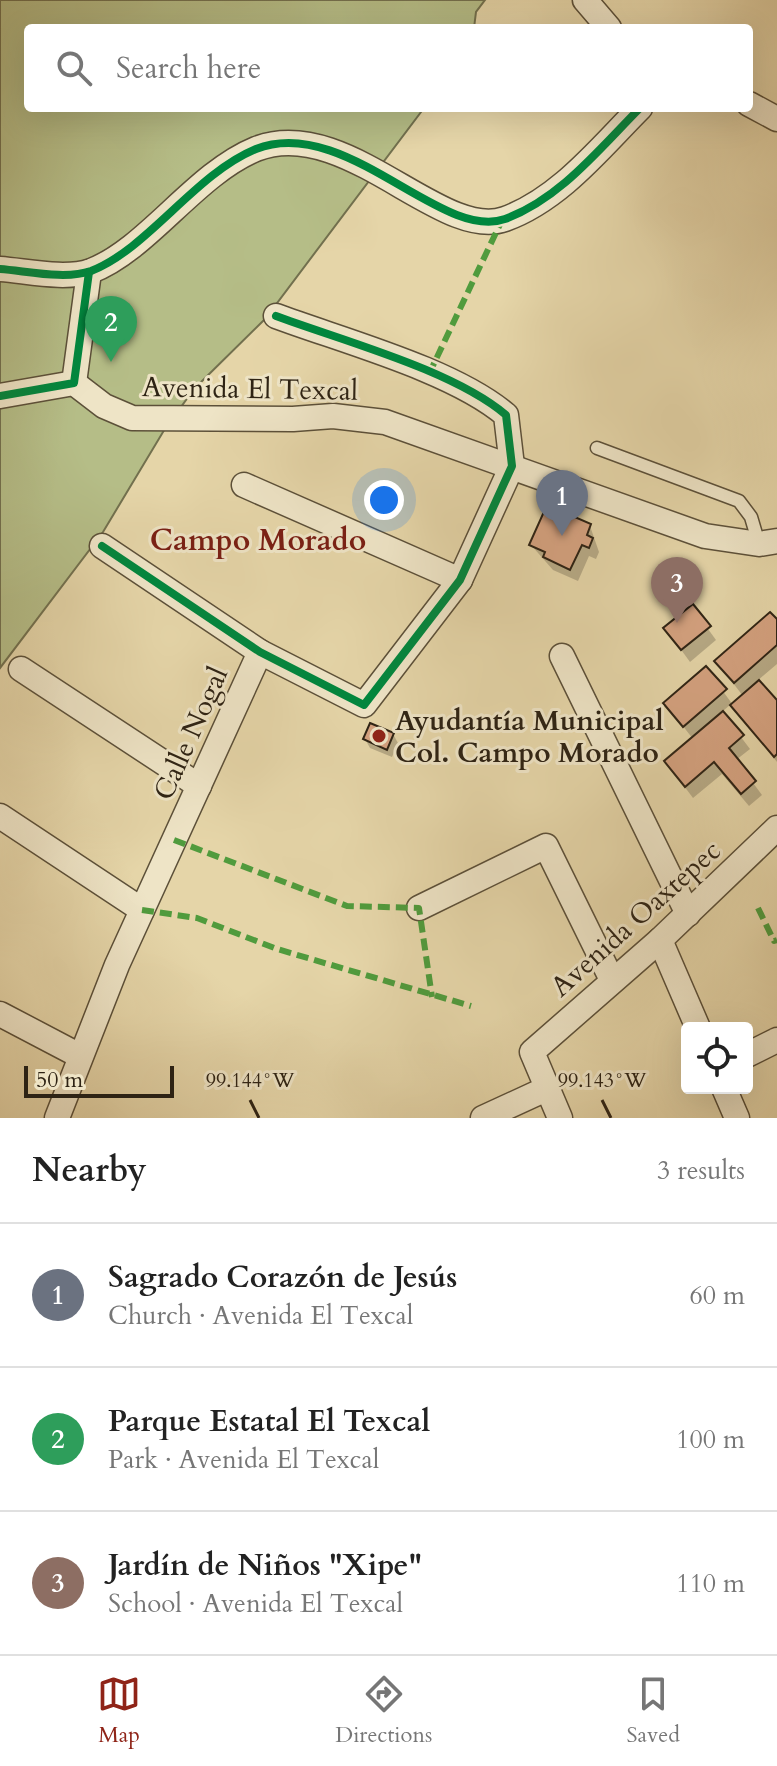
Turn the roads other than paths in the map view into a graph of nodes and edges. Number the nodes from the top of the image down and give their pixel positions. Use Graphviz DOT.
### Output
graph roads {
  1 [pos="585,0"];
  2 [pos="606,24"];
  3 [pos="753,106"];
  4 [pos="636,112"];
  5 [pos="777,119"];
  6 [pos="0,269"];
  7 [pos="89,272"];
  8 [pos="276,316"];
  9 [pos="74,383"];
  10 [pos="0,396"];
  11 [pos="597,448"];
  12 [pos="512,466"];
  13 [pos="244,485"];
  14 [pos="768,542"];
  15 [pos="102,546"];
  16 [pos="460,580"];
  17 [pos="260,652"];
  18 [pos="562,656"];
  19 [pos="21,669"];
  20 [pos="199,786"];
  21 [pos="0,816"];
  22 [pos="777,828"];
  23 [pos="419,908"];
  24 [pos="142,910"];
  25 [pos="688,914"];
  26 [pos="660,940"];
  27 [pos="612,980"];
  28 [pos="0,1014"];
  29 [pos="695,1022"];
  30 [pos="777,1040"];
  31 [pos="753,1052"];
  32 [pos="80,1056"];
  33 [pos="546,1089"];
  34 [pos="727,1094"];
  35 [pos="57,1118"];
  36 [pos="483,1118"];
  37 [pos="560,1118"];
  38 [pos="737,1118"];
  1 -- 2 [label="street"];
  3 -- 5 [label="street"];
  4 -- 7 [label="street"];
  6 -- 7 [label="street"];
  7 -- 9 [label="street"];
  8 -- 12 [label="street"];
  9 -- 10 [label="street"];
  9 -- 12 [label="street, Avenida El Texcal"];
  11 -- 14 [label="lane"];
  12 -- 14 [label="street, Avenida El Texcal"];
  12 -- 16 [label="street, Calle Nogal"];
  13 -- 16 [label="street"];
  15 -- 17 [label="street"];
  16 -- 17 [label="street, Calle Nogal"];
  17 -- 20 [label="street, Calle Nogal"];
  18 -- 25 [label="street"];
  19 -- 20 [label="street"];
  20 -- 24 [label="street, Calle Nogal"];
  21 -- 24 [label="street"];
  22 -- 25 [label="street, Avenida Oaxtepec"];
  23 -- 27 [label="street"];
  24 -- 32 [label="street, Calle Nogal"];
  25 -- 26 [label="street, Avenida Oaxtepec"];
  26 -- 27 [label="street, Avenida Oaxtepec"];
  26 -- 29 [label="street"];
  27 -- 33 [label="street, Avenida Oaxtepec"];
  28 -- 32 [label="street"];
  30 -- 31 [label="street"];
  32 -- 35 [label="street, Calle Nogal"];
  33 -- 36 [label="street"];
  33 -- 37 [label="street"];
  34 -- 38 [label="street"];
}
